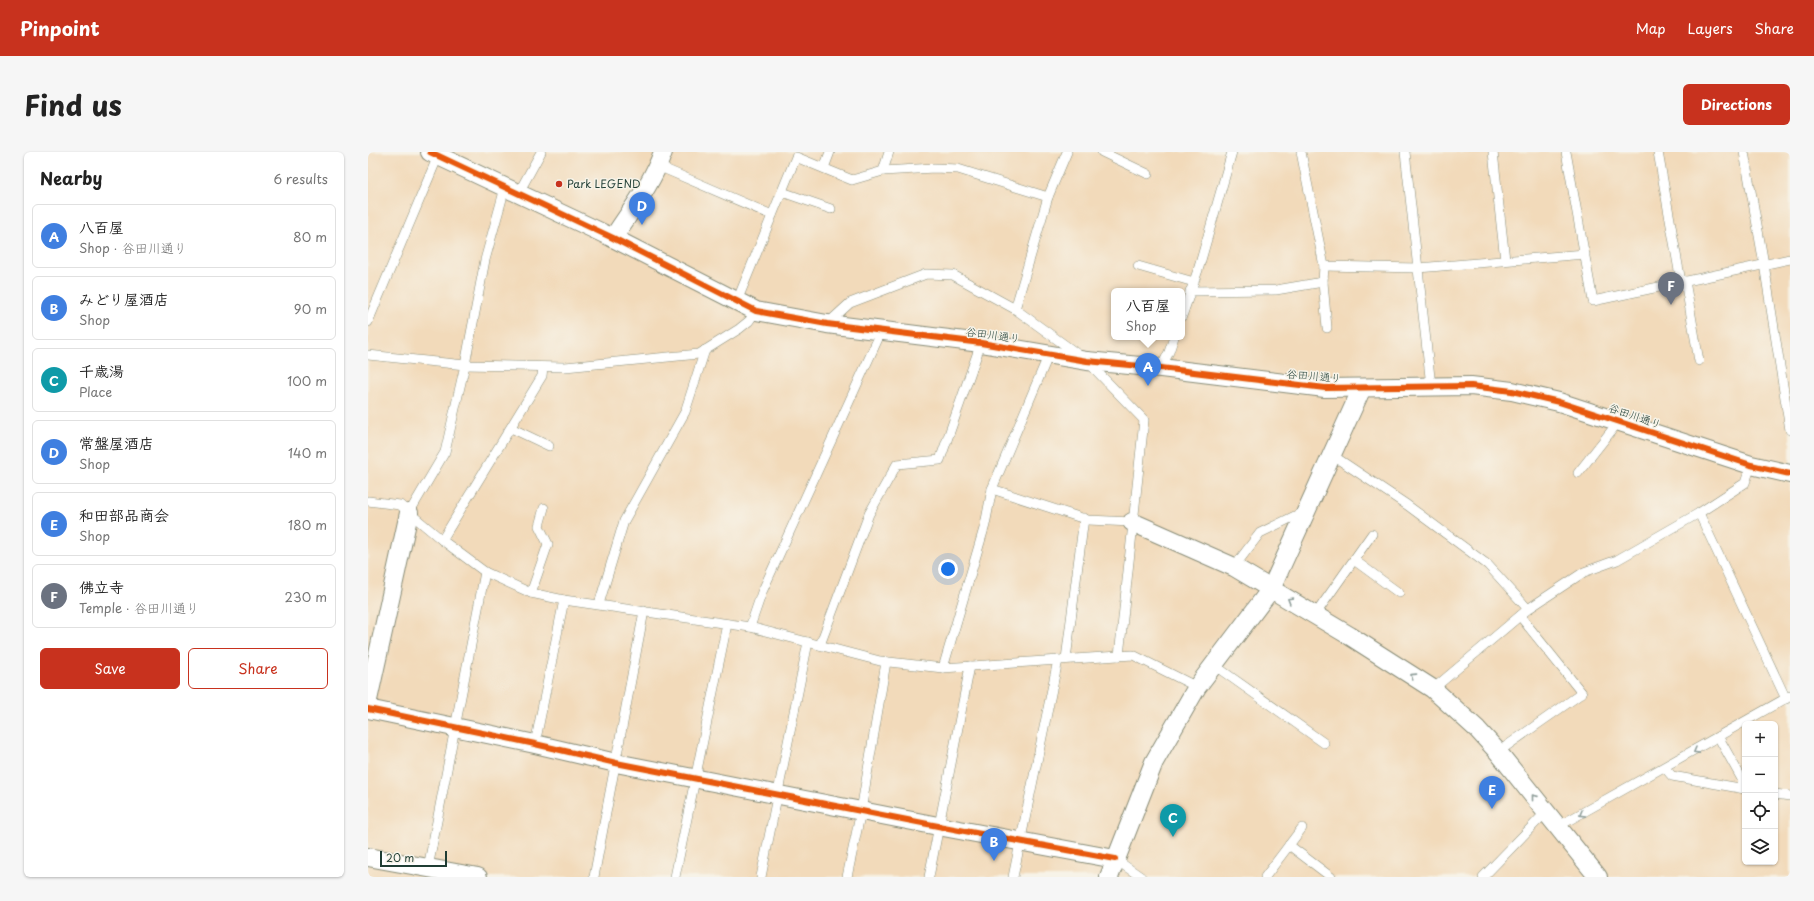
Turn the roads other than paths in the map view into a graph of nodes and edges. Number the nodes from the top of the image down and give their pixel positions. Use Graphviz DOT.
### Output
graph roads {
  1 [pos="541,152"];
  2 [pos="830,152"];
  3 [pos="889,152"];
  4 [pos="1067,152"];
  5 [pos="1102,152"];
  6 [pos="1232,152"];
  7 [pos="1301,152"];
  8 [pos="1405,152"];
  9 [pos="1493,152"];
  10 [pos="1566,152"];
  11 [pos="1658,152"];
  12 [pos="1744,152"];
  13 [pos="434,154"];
  14 [pos="661,159"];
  15 [pos="824,168"];
  16 [pos="883,171"];
  17 [pos="1148,174"];
  18 [pos="511,191"];
  19 [pos="782,192"];
  20 [pos="1048,198"];
  21 [pos="831,209"];
  22 [pos="772,215"];
  23 [pos="612,238"];
  24 [pos="1585,254"];
  25 [pos="1790,259"];
  26 [pos="1505,260"];
  27 [pos="1764,264"];
  28 [pos="1138,266"];
  29 [pos="1324,266"];
  30 [pos="1418,268"];
  31 [pos="1194,282"];
  32 [pos="1323,282"];
  33 [pos="1683,282"];
  34 [pos="1190,291"];
  35 [pos="737,301"];
  36 [pos="1185,307"];
  37 [pos="1015,309"];
  38 [pos="756,310"];
  39 [pos="368,322"];
  40 [pos="827,324"];
  41 [pos="1327,328"];
  42 [pos="882,330"];
  43 [pos="1173,340"];
  44 [pos="981,343"];
  45 [pos="705,350"];
  46 [pos="1049,354"];
  47 [pos="368,355"];
  48 [pos="1087,361"];
  49 [pos="1698,361"];
  50 [pos="465,365"];
  51 [pos="543,367"];
  52 [pos="1160,368"];
  53 [pos="1431,386"];
  54 [pos="1362,388"];
  55 [pos="1620,421"];
  56 [pos="510,428"];
  57 [pos="1790,430"];
  58 [pos="549,446"];
  59 [pos="1332,455"];
  60 [pos="1751,465"];
  61 [pos="1578,473"];
  62 [pos="1790,474"];
  63 [pos="992,489"];
  64 [pos="368,501"];
  65 [pos="544,508"];
  66 [pos="1308,510"];
  67 [pos="409,513"];
  68 [pos="1700,513"];
  69 [pos="1084,518"];
  70 [pos="1132,522"];
  71 [pos="1372,534"];
  72 [pos="442,540"];
  73 [pos="1354,560"];
  74 [pos="1234,567"];
  75 [pos="485,572"];
  76 [pos="1271,589"];
  77 [pos="532,593"];
  78 [pos="1399,593"];
  79 [pos="564,600"];
  80 [pos="599,604"];
  81 [pos="1528,609"];
  82 [pos="644,611"];
  83 [pos="1315,615"];
  84 [pos="1520,616"];
  85 [pos="727,624"];
  86 [pos="750,627"];
  87 [pos="808,642"];
  88 [pos="820,645"];
  89 [pos="1119,656"];
  90 [pos="1062,659"];
  91 [pos="886,662"];
  92 [pos="1214,664"];
  93 [pos="970,666"];
  94 [pos="943,668"];
  95 [pos="1197,686"];
  96 [pos="1434,689"];
  97 [pos="1788,698"];
  98 [pos="368,700"];
  99 [pos="368,709"];
  100 [pos="454,727"];
  101 [pos="1719,738"];
  102 [pos="1324,743"];
  103 [pos="535,744"];
  104 [pos="1498,752"];
  105 [pos="616,763"];
  106 [pos="1665,768"];
  107 [pos="696,778"];
  108 [pos="1742,779"];
  109 [pos="1742,789"];
  110 [pos="778,794"];
  111 [pos="1778,794"];
  112 [pos="1790,796"];
  113 [pos="861,811"];
  114 [pos="1546,812"];
  115 [pos="938,826"];
  116 [pos="1302,828"];
  117 [pos="1557,828"];
  118 [pos="1019,841"];
  119 [pos="1289,845"];
  120 [pos="368,857"];
  121 [pos="1115,859"];
  122 [pos="428,868"];
  123 [pos="478,877"];
  124 [pos="594,877"];
  125 [pos="675,877"];
  126 [pos="761,877"];
  127 [pos="847,877"];
  128 [pos="929,877"];
  129 [pos="1012,877"];
  130 [pos="1109,877"];
  131 [pos="1141,877"];
  132 [pos="1265,877"];
  133 [pos="1332,877"];
  134 [pos="1483,877"];
  135 [pos="1598,877"];
  1 -- 18 [label="lane"];
  2 -- 15 [label="lane"];
  3 -- 16 [label="lane"];
  4 -- 20 [label="lane"];
  5 -- 17 [label="lane"];
  6 -- 31 [label="lane"];
  7 -- 29 [label="lane"];
  8 -- 30 [label="lane"];
  9 -- 26 [label="lane"];
  10 -- 24 [label="lane"];
  11 -- 33 [label="lane"];
  12 -- 27 [label="lane"];
  13 -- 18 [label="street, 谷田川通り"];
  13 -- 39 [label="lane"];
  14 -- 22 [label="lane"];
  14 -- 23 [label="street"];
  15 -- 16 [label="lane"];
  15 -- 19 [label="lane"];
  16 -- 20 [label="lane"];
  18 -- 23 [label="street, 谷田川通り"];
  18 -- 50 [label="lane"];
  19 -- 21 [label="lane"];
  19 -- 22 [label="lane"];
  20 -- 37 [label="lane"];
  22 -- 35 [label="lane"];
  23 -- 35 [label="street, 谷田川通り"];
  24 -- 26 [label="lane"];
  24 -- 33 [label="lane"];
  25 -- 27 [label="lane"];
  26 -- 30 [label="lane"];
  27 -- 33 [label="lane"];
  27 -- 57 [label="lane"];
  28 -- 31 [label="lane"];
  29 -- 30 [label="lane"];
  29 -- 32 [label="lane"];
  30 -- 53 [label="lane"];
  31 -- 34 [label="lane"];
  32 -- 34 [label="lane"];
  32 -- 41 [label="lane"];
  33 -- 49 [label="lane"];
  34 -- 36 [label="lane"];
  35 -- 38 [label="street, 谷田川通り"];
  37 -- 40 [label="lane"];
  37 -- 48 [label="lane"];
  38 -- 40 [label="street, 谷田川通り"];
  38 -- 45 [label="lane"];
  40 -- 42 [label="street, 谷田川通り"];
  42 -- 44 [label="street, 谷田川通り"];
  42 -- 86 [label="lane"];
  43 -- 52 [label="lane"];
  44 -- 46 [label="street, 谷田川通り"];
  44 -- 88 [label="lane"];
  45 -- 51 [label="lane"];
  45 -- 80 [label="lane"];
  46 -- 48 [label="street, 谷田川通り"];
  46 -- 63 [label="lane"];
  47 -- 50 [label="lane"];
  48 -- 52 [label="street, 谷田川通り"];
  48 -- 70 [label="lane"];
  50 -- 51 [label="lane"];
  50 -- 67 [label="lane"];
  51 -- 56 [label="lane"];
  52 -- 54 [label="street, 谷田川通り"];
  53 -- 54 [label="street, 谷田川通り"];
  53 -- 55 [label="street, 谷田川通り"];
  54 -- 59 [label="street"];
  55 -- 60 [label="street, 谷田川通り"];
  55 -- 61 [label="lane"];
  56 -- 58 [label="lane"];
  56 -- 72 [label="lane"];
  59 -- 66 [label="street"];
  59 -- 81 [label="lane"];
  60 -- 62 [label="street, 谷田川通り"];
  60 -- 68 [label="lane"];
  63 -- 69 [label="lane"];
  63 -- 94 [label="lane"];
  64 -- 67 [label="lane"];
  65 -- 77 [label="lane"];
  66 -- 74 [label="lane"];
  66 -- 76 [label="street"];
  67 -- 72 [label="lane"];
  67 -- 98 [label="street"];
  68 -- 81 [label="lane"];
  68 -- 97 [label="lane"];
  69 -- 70 [label="lane"];
  69 -- 90 [label="lane"];
  70 -- 74 [label="street"];
  70 -- 89 [label="lane"];
  71 -- 73 [label="lane"];
  72 -- 75 [label="lane"];
  73 -- 78 [label="lane"];
  73 -- 83 [label="lane"];
  74 -- 76 [label="street"];
  75 -- 77 [label="lane"];
  75 -- 100 [label="lane"];
  83 -- 76 [label="street, one-way"];
  76 -- 92 [label="street"];
  77 -- 79 [label="lane"];
  79 -- 80 [label="lane"];
  79 -- 103 [label="lane"];
  80 -- 82 [label="lane"];
  81 -- 84 [label="lane"];
  82 -- 85 [label="lane"];
  82 -- 105 [label="lane"];
  96 -- 83 [label="street, one-way"];
  84 -- 96 [label="lane"];
  84 -- 104 [label="lane"];
  85 -- 86 [label="lane"];
  85 -- 107 [label="lane"];
  86 -- 87 [label="lane"];
  87 -- 88 [label="lane"];
  87 -- 110 [label="lane"];
  88 -- 91 [label="lane"];
  89 -- 90 [label="lane"];
  89 -- 95 [label="lane"];
  90 -- 93 [label="lane"];
  90 -- 118 [label="lane"];
  91 -- 94 [label="lane"];
  91 -- 113 [label="lane"];
  92 -- 95 [label="street"];
  92 -- 102 [label="lane"];
  93 -- 94 [label="lane"];
  93 -- 115 [label="lane"];
  95 -- 121 [label="street"];
  96 -- 104 [label="street"];
  97 -- 101 [label="lane"];
  99 -- 100 [label="street"];
  100 -- 103 [label="street"];
  100 -- 122 [label="lane"];
  101 -- 106 [label="lane, one-way"];
  101 -- 108 [label="lane"];
  103 -- 105 [label="street"];
  114 -- 104 [label="street, one-way"];
  105 -- 107 [label="street"];
  105 -- 124 [label="lane"];
  106 -- 109 [label="lane"];
  106 -- 117 [label="lane, one-way"];
  107 -- 110 [label="street"];
  107 -- 125 [label="lane"];
  110 -- 113 [label="street"];
  110 -- 126 [label="lane"];
  111 -- 112 [label="lane"];
  113 -- 115 [label="street"];
  113 -- 127 [label="lane"];
  114 -- 117 [label="street"];
  114 -- 134 [label="lane"];
  115 -- 118 [label="street"];
  115 -- 128 [label="lane"];
  116 -- 119 [label="lane"];
  117 -- 135 [label="street"];
  118 -- 121 [label="street"];
  118 -- 129 [label="lane"];
  119 -- 132 [label="lane"];
  119 -- 133 [label="lane"];
  120 -- 122 [label="street"];
  121 -- 130 [label="street"];
  121 -- 131 [label="lane"];
  122 -- 123 [label="street"];
}
